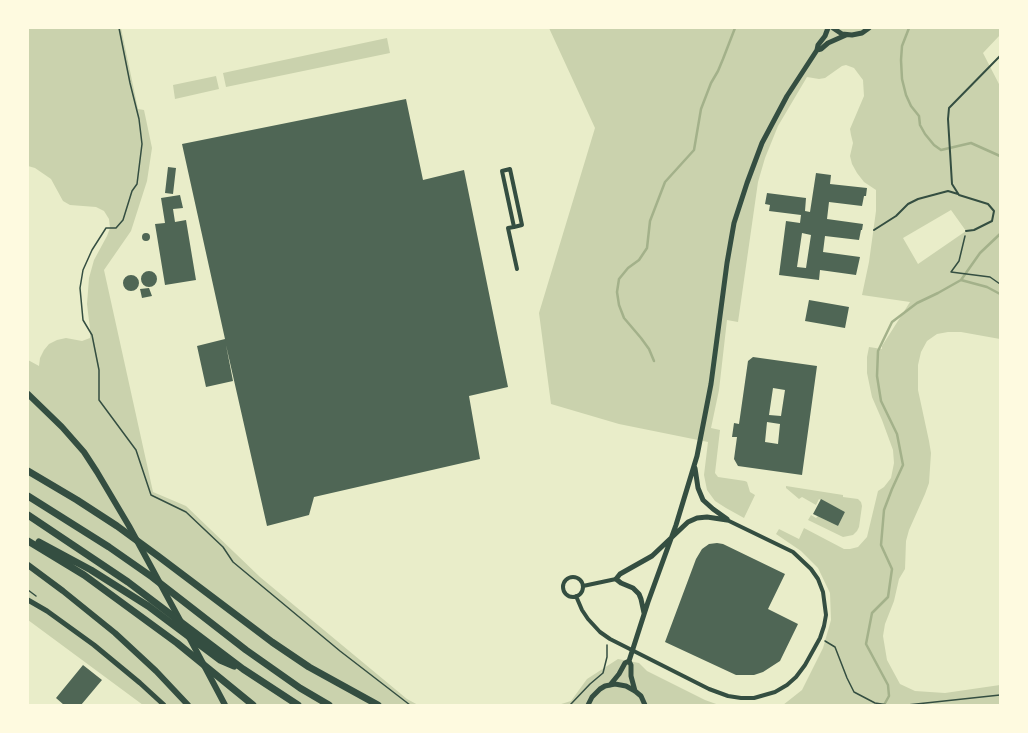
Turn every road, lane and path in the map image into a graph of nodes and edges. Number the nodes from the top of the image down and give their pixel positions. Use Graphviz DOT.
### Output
graph roads {
  1 [pos="119,28"];
  2 [pos="828,28"];
  3 [pos="833,28"];
  4 [pos="869,28"];
  5 [pos="846,35"];
  6 [pos="817,50"];
  7 [pos="1000,56"];
  8 [pos="959,195"];
  9 [pos="514,227"];
  10 [pos="874,230"];
  11 [pos="966,231"];
  12 [pos="517,269"];
  13 [pos="1000,284"];
  14 [pos="28,394"];
  15 [pos="694,465"];
  16 [pos="28,471"];
  17 [pos="28,496"];
  18 [pos="28,515"];
  19 [pos="727,520"];
  20 [pos="28,537"];
  21 [pos="671,540"];
  22 [pos="28,541"];
  23 [pos="28,565"];
  24 [pos="616,579"];
  25 [pos="583,586"];
  26 [pos="576,596"];
  27 [pos="28,600"];
  28 [pos="644,614"];
  29 [pos="607,637"];
  30 [pos="820,638"];
  31 [pos="629,661"];
  32 [pos="243,669"];
  33 [pos="610,685"];
  34 [pos="635,691"];
  35 [pos="1000,696"];
  36 [pos="164,705"];
  37 [pos="188,705"];
  38 [pos="225,705"];
  39 [pos="253,705"];
  40 [pos="298,705"];
  41 [pos="328,705"];
  42 [pos="378,705"];
  43 [pos="410,705"];
  44 [pos="570,705"];
  45 [pos="588,705"];
  46 [pos="645,705"];
  47 [pos="888,705"];
  48 [pos="907,705"];
  1 -- 43 [label="path"];
  2 -- 6 [label="street"];
  3 -- 5 [label="street"];
  4 -- 5 [label="street"];
  5 -- 6 [label="street"];
  6 -- 15 [label="street"];
  7 -- 8 [label="lane"];
  8 -- 10 [label="lane"];
  8 -- 11 [label="lane"];
  9 -- 9 [label="street"];
  9 -- 12 [label="street"];
  11 -- 13 [label="path"];
  14 -- 38 [label="main road"];
  15 -- 19 [label="street"];
  15 -- 21 [label="street"];
  16 -- 42 [label="highway"];
  17 -- 41 [label="highway"];
  18 -- 32 [label="highway"];
  19 -- 21 [label="street"];
  19 -- 30 [label="street"];
  20 -- 32 [label="highway"];
  21 -- 24 [label="street"];
  21 -- 28 [label="street"];
  22 -- 39 [label="highway"];
  23 -- 37 [label="main road"];
  24 -- 25 [label="street"];
  24 -- 28 [label="street"];
  25 -- 26 [label="street"];
  25 -- 26 [label="street"];
  26 -- 29 [label="street"];
  27 -- 36 [label="street"];
  28 -- 31 [label="street"];
  29 -- 30 [label="street"];
  29 -- 44 [label="path"];
  30 -- 47 [label="path"];
  31 -- 33 [label="street"];
  31 -- 34 [label="street"];
  32 -- 40 [label="highway"];
  33 -- 34 [label="street"];
  33 -- 45 [label="street"];
  34 -- 46 [label="street"];
  35 -- 48 [label="path"];
}
